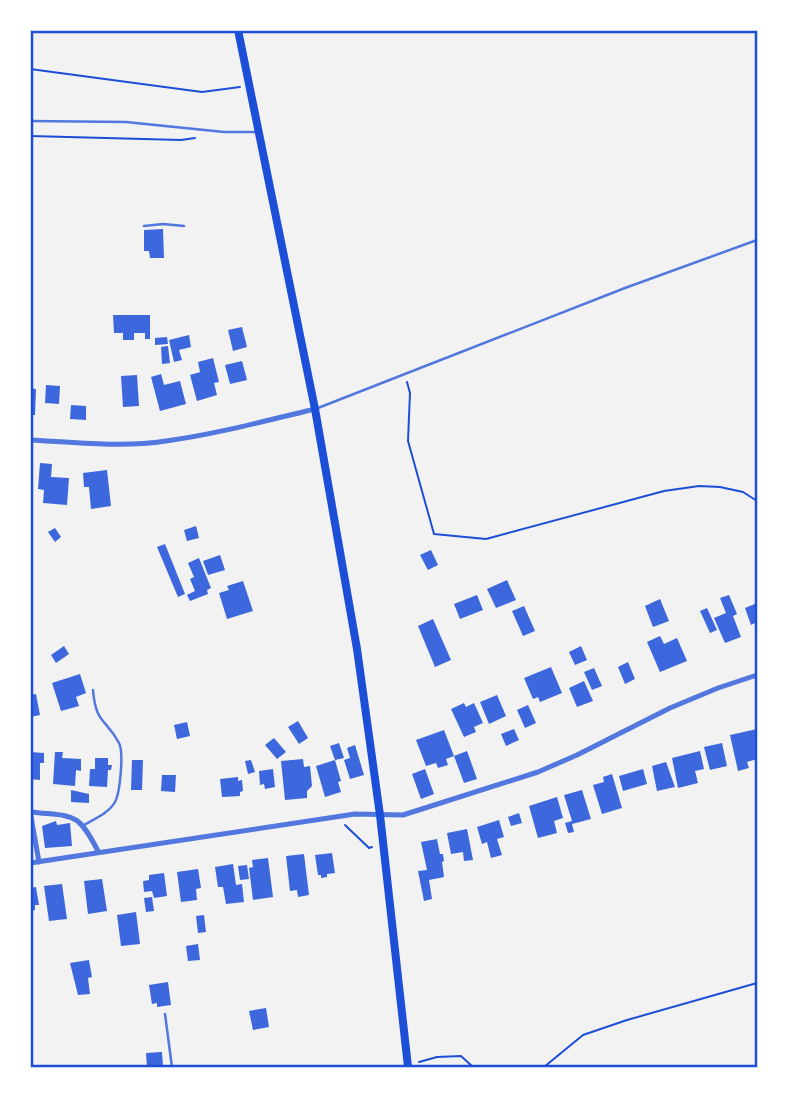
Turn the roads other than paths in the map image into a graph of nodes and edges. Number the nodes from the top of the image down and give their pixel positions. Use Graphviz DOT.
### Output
graph roads {
  1 [pos="238,30"];
  2 [pos="30,121"];
  3 [pos="258,132"];
  4 [pos="144,226"];
  5 [pos="184,226"];
  6 [pos="757,240"];
  7 [pos="315,409"];
  8 [pos="30,439"];
  9 [pos="757,675"];
  10 [pos="93,691"];
  11 [pos="31,812"];
  12 [pos="380,815"];
  13 [pos="85,825"];
  14 [pos="98,852"];
  15 [pos="38,862"];
  16 [pos="30,863"];
  17 [pos="165,1014"];
  18 [pos="408,1066"];
  19 [pos="172,1067"];
  1 -- 3 [label="main road"];
  2 -- 3 [label="lane"];
  3 -- 7 [label="main road"];
  4 -- 5 [label="lane"];
  6 -- 7 [label="lane"];
  7 -- 8 [label="street"];
  7 -- 12 [label="main road"];
  9 -- 12 [label="street"];
  10 -- 13 [label="lane"];
  11 -- 13 [label="street"];
  11 -- 15 [label="street"];
  12 -- 14 [label="street"];
  12 -- 18 [label="main road"];
  13 -- 14 [label="street"];
  14 -- 15 [label="street"];
  15 -- 16 [label="street"];
  17 -- 19 [label="lane"];
}
